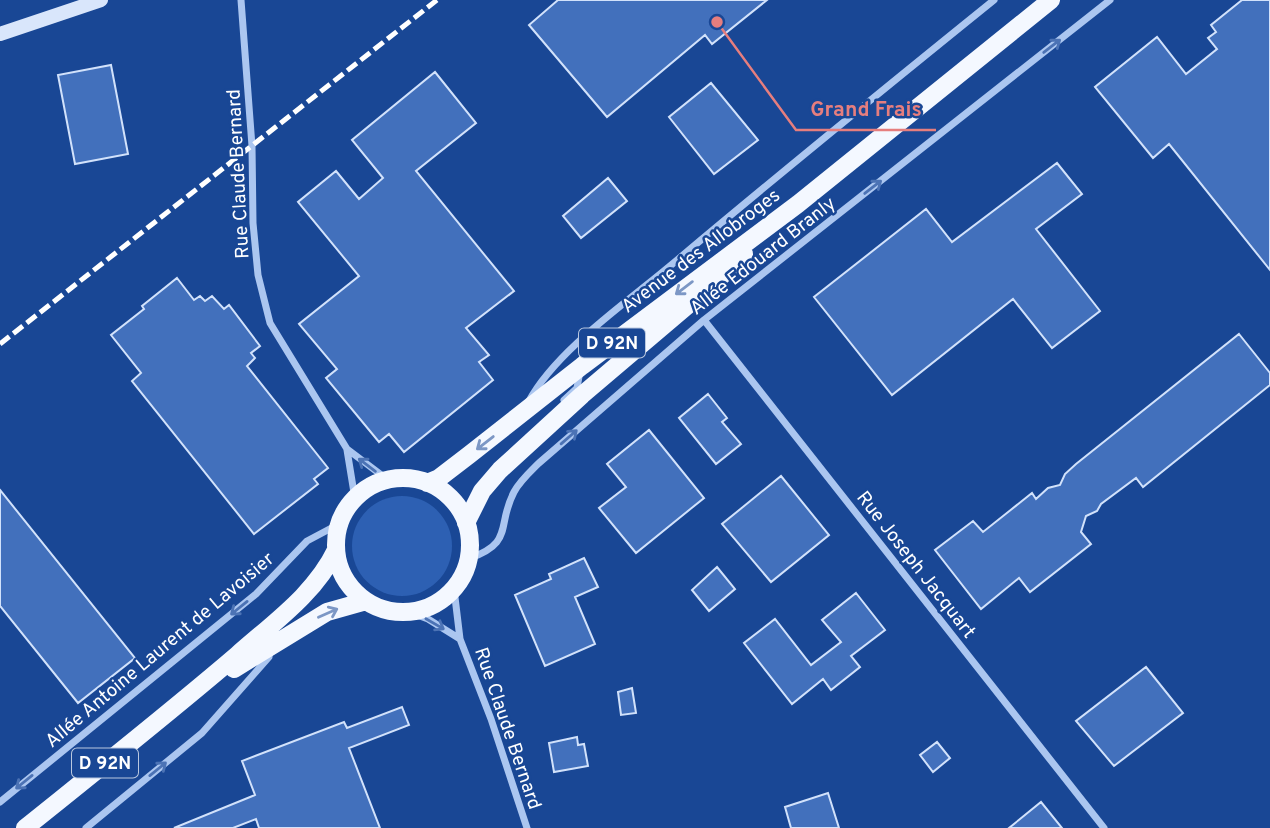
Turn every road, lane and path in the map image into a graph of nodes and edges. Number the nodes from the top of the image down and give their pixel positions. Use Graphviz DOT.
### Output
graph roads {
  1 [pos="101,0"];
  2 [pos="241,0"];
  3 [pos="994,0"];
  4 [pos="1051,0"];
  5 [pos="1110,0"];
  6 [pos="0,34"];
  7 [pos="798,204"];
  8 [pos="704,320"];
  9 [pos="586,337"];
  10 [pos="582,366"];
  11 [pos="522,414"];
  12 [pos="530,443"];
  13 [pos="347,449"];
  14 [pos="388,480"];
  15 [pos="427,483"];
  16 [pos="355,499"];
  17 [pos="466,523"];
  18 [pos="339,524"];
  19 [pos="336,550"];
  20 [pos="468,559"];
  21 [pos="453,589"];
  22 [pos="366,601"];
  23 [pos="409,612"];
  24 [pos="460,639"];
  25 [pos="271,646"];
  26 [pos="186,699"];
  27 [pos="0,802"];
  28 [pos="24,828"];
  29 [pos="86,828"];
  30 [pos="527,828"];
  31 [pos="1104,828"];
  1 -- 6 [label="street"];
  2 -- 13 [label="street, Rue Claude Bernard"];
  3 -- 9 [label="street"];
  4 -- 7 [label="main road, Avenue des Allobroges / D 92N"];
  8 -- 5 [label="street, Allée Edouard Branly, one-way"];
  7 -- 10 [label="main road, Avenue des Allobroges / D 92N, one-way"];
  7 -- 12 [label="main road, Avenue des Allobroges / D 92N"];
  20 -- 8 [label="street, Allée Edouard Branly, one-way"];
  8 -- 31 [label="street, Rue Joseph Jacquart"];
  9 -- 10 [label="street"];
  9 -- 11 [label="street"];
  10 -- 11 [label="main road, Avenue des Allobroges / D 92N"];
  10 -- 12 [label="street"];
  11 -- 15 [label="main road, Avenue des Allobroges / D 92N, one-way"];
  12 -- 17 [label="main road, Avenue des Allobroges / D 92N"];
  14 -- 13 [label="street, Rue Claude Bernard, one-way"];
  13 -- 16 [label="street, Rue Claude Bernard"];
  14 -- 15 [label="main road"];
  14 -- 16 [label="main road"];
  15 -- 17 [label="main road"];
  16 -- 18 [label="main road"];
  17 -- 20 [label="main road"];
  18 -- 19 [label="main road"];
  18 -- 27 [label="street, Allée Antoine Laurent de Lavoisier, one-way"];
  19 -- 22 [label="main road"];
  19 -- 26 [label="main road, D 92N"];
  20 -- 21 [label="main road"];
  21 -- 23 [label="main road"];
  21 -- 24 [label="street, Rue Claude Bernard"];
  22 -- 23 [label="main road"];
  25 -- 22 [label="main road, D 92N, one-way"];
  23 -- 24 [label="street, Rue Claude Bernard, one-way"];
  24 -- 30 [label="street, Rue Claude Bernard"];
  25 -- 26 [label="main road, D 92N"];
  29 -- 25 [label="street, one-way"];
  26 -- 28 [label="main road, D 92N"];
}
